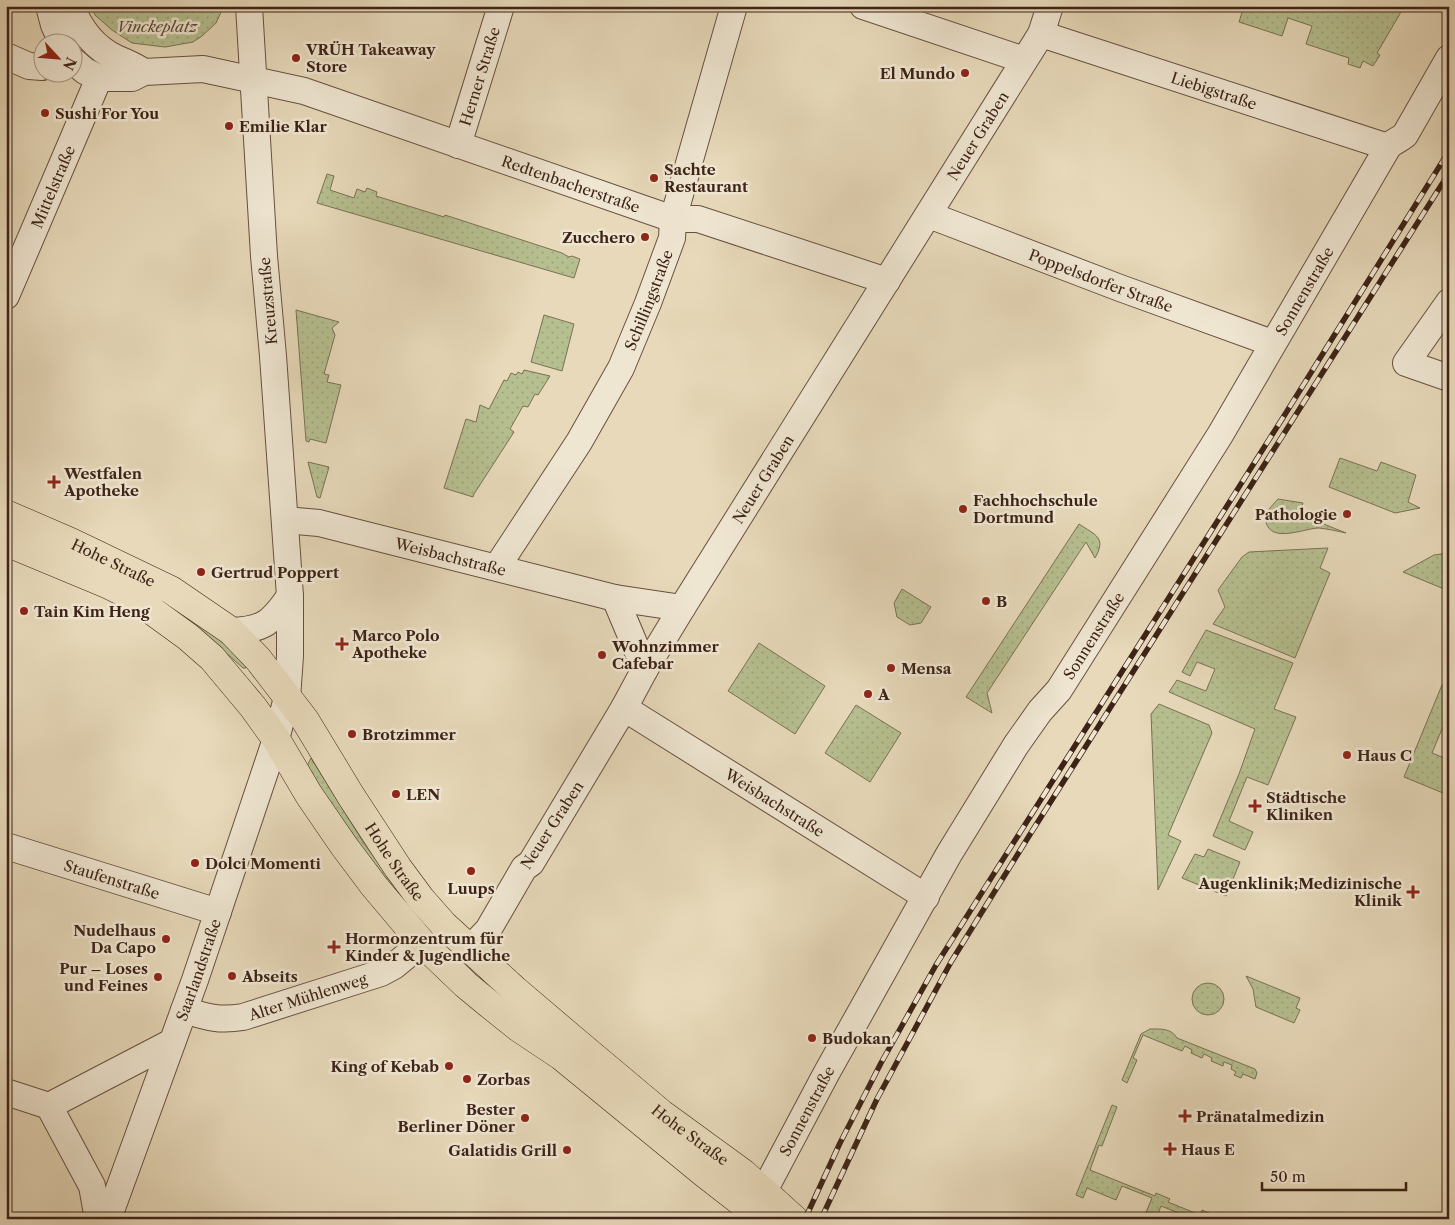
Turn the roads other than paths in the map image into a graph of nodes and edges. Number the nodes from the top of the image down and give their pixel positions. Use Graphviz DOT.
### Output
graph roads {
  1 [pos="49,6"];
  2 [pos="71,6"];
  3 [pos="249,6"];
  4 [pos="501,6"];
  5 [pos="734,6"];
  6 [pos="862,6"];
  7 [pos="1050,6"];
  8 [pos="57,32"];
  9 [pos="1041,34"];
  10 [pos="6,56"];
  11 [pos="1449,58"];
  12 [pos="1024,60"];
  13 [pos="32,66"];
  14 [pos="82,68"];
  15 [pos="144,72"];
  16 [pos="99,78"];
  17 [pos="255,80"];
  18 [pos="458,145"];
  19 [pos="1388,147"];
  20 [pos="929,215"];
  21 [pos="673,219"];
  22 [pos="12,265"];
  23 [pos="887,282"];
  24 [pos="6,296"];
  25 [pos="1449,302"];
  26 [pos="1272,344"];
  27 [pos="1449,378"];
  28 [pos="6,514"];
  29 [pos="285,520"];
  30 [pos="6,542"];
  31 [pos="497,567"];
  32 [pos="290,596"];
  33 [pos="615,598"];
  34 [pos="682,608"];
  35 [pos="231,631"];
  36 [pos="645,669"];
  37 [pos="624,708"];
  38 [pos="282,718"];
  39 [pos="6,846"];
  40 [pos="926,897"];
  41 [pos="218,912"];
  42 [pos="422,943"];
  43 [pos="470,949"];
  44 [pos="184,1010"];
  45 [pos="172,1042"];
  46 [pos="6,1092"];
  47 [pos="49,1106"];
  48 [pos="756,1212"];
  49 [pos="98,1219"];
  50 [pos="108,1219"];
  51 [pos="794,1219"];
  1 -- 8 [label="street"];
  2 -- 15 [label="street"];
  3 -- 17 [label="street, Kreuzstraße"];
  4 -- 18 [label="street, Herner Straße"];
  5 -- 21 [label="street, Schillingstraße"];
  6 -- 12 [label="street"];
  7 -- 9 [label="street, Neuer Graben"];
  9 -- 12 [label="street, Neuer Graben"];
  9 -- 19 [label="street, Liebigstraße"];
  10 -- 13 [label="street"];
  11 -- 19 [label="street, Sonnenstraße"];
  12 -- 20 [label="street, Neuer Graben"];
  14 -- 16 [label="street"];
  15 -- 16 [label="street"];
  15 -- 17 [label="street"];
  16 -- 22 [label="street, Mittelstraße"];
  17 -- 18 [label="street, Redtenbacherstraße"];
  17 -- 29 [label="street, Kreuzstraße"];
  18 -- 21 [label="street, Redtenbacherstraße"];
  19 -- 26 [label="street, Sonnenstraße"];
  20 -- 23 [label="street, Neuer Graben"];
  20 -- 26 [label="street, Poppelsdorfer Straße"];
  21 -- 23 [label="street, Redtenbacherstraße"];
  21 -- 31 [label="street, Schillingstraße"];
  22 -- 24 [label="street, Mittelstraße"];
  23 -- 34 [label="street, Neuer Graben"];
  25 -- 27 [label="street"];
  26 -- 40 [label="street, Sonnenstraße"];
  28 -- 35 [label="main road, Hohe Straße"];
  29 -- 31 [label="street, Weisbachstraße"];
  29 -- 32 [label="street, Kreuzstraße"];
  30 -- 38 [label="main road, Hohe Straße"];
  31 -- 33 [label="street, Weisbachstraße"];
  32 -- 35 [label="street"];
  32 -- 38 [label="street, Kreuzstraße"];
  33 -- 34 [label="street, Weisbachstraße"];
  33 -- 36 [label="street"];
  34 -- 36 [label="street, Neuer Graben"];
  35 -- 38 [label="main road, Hohe Straße"];
  36 -- 37 [label="street, Neuer Graben"];
  37 -- 40 [label="street, Weisbachstraße"];
  37 -- 43 [label="street, Neuer Graben"];
  38 -- 41 [label="street, Saarlandstraße"];
  38 -- 42 [label="main road, Hohe Straße"];
  38 -- 43 [label="main road, Hohe Straße"];
  39 -- 41 [label="street, Staufenstraße"];
  40 -- 48 [label="street, Sonnenstraße"];
  41 -- 44 [label="street, Saarlandstraße"];
  42 -- 44 [label="street, Alter Mühlenweg"];
  42 -- 48 [label="main road, Hohe Straße"];
  43 -- 48 [label="main road, Hohe Straße"];
  44 -- 45 [label="street, Saarlandstraße"];
  45 -- 47 [label="street"];
  45 -- 50 [label="street, Saarlandstraße"];
  46 -- 47 [label="street"];
  47 -- 49 [label="street"];
  48 -- 51 [label="main road, Hohe Straße"];
}
